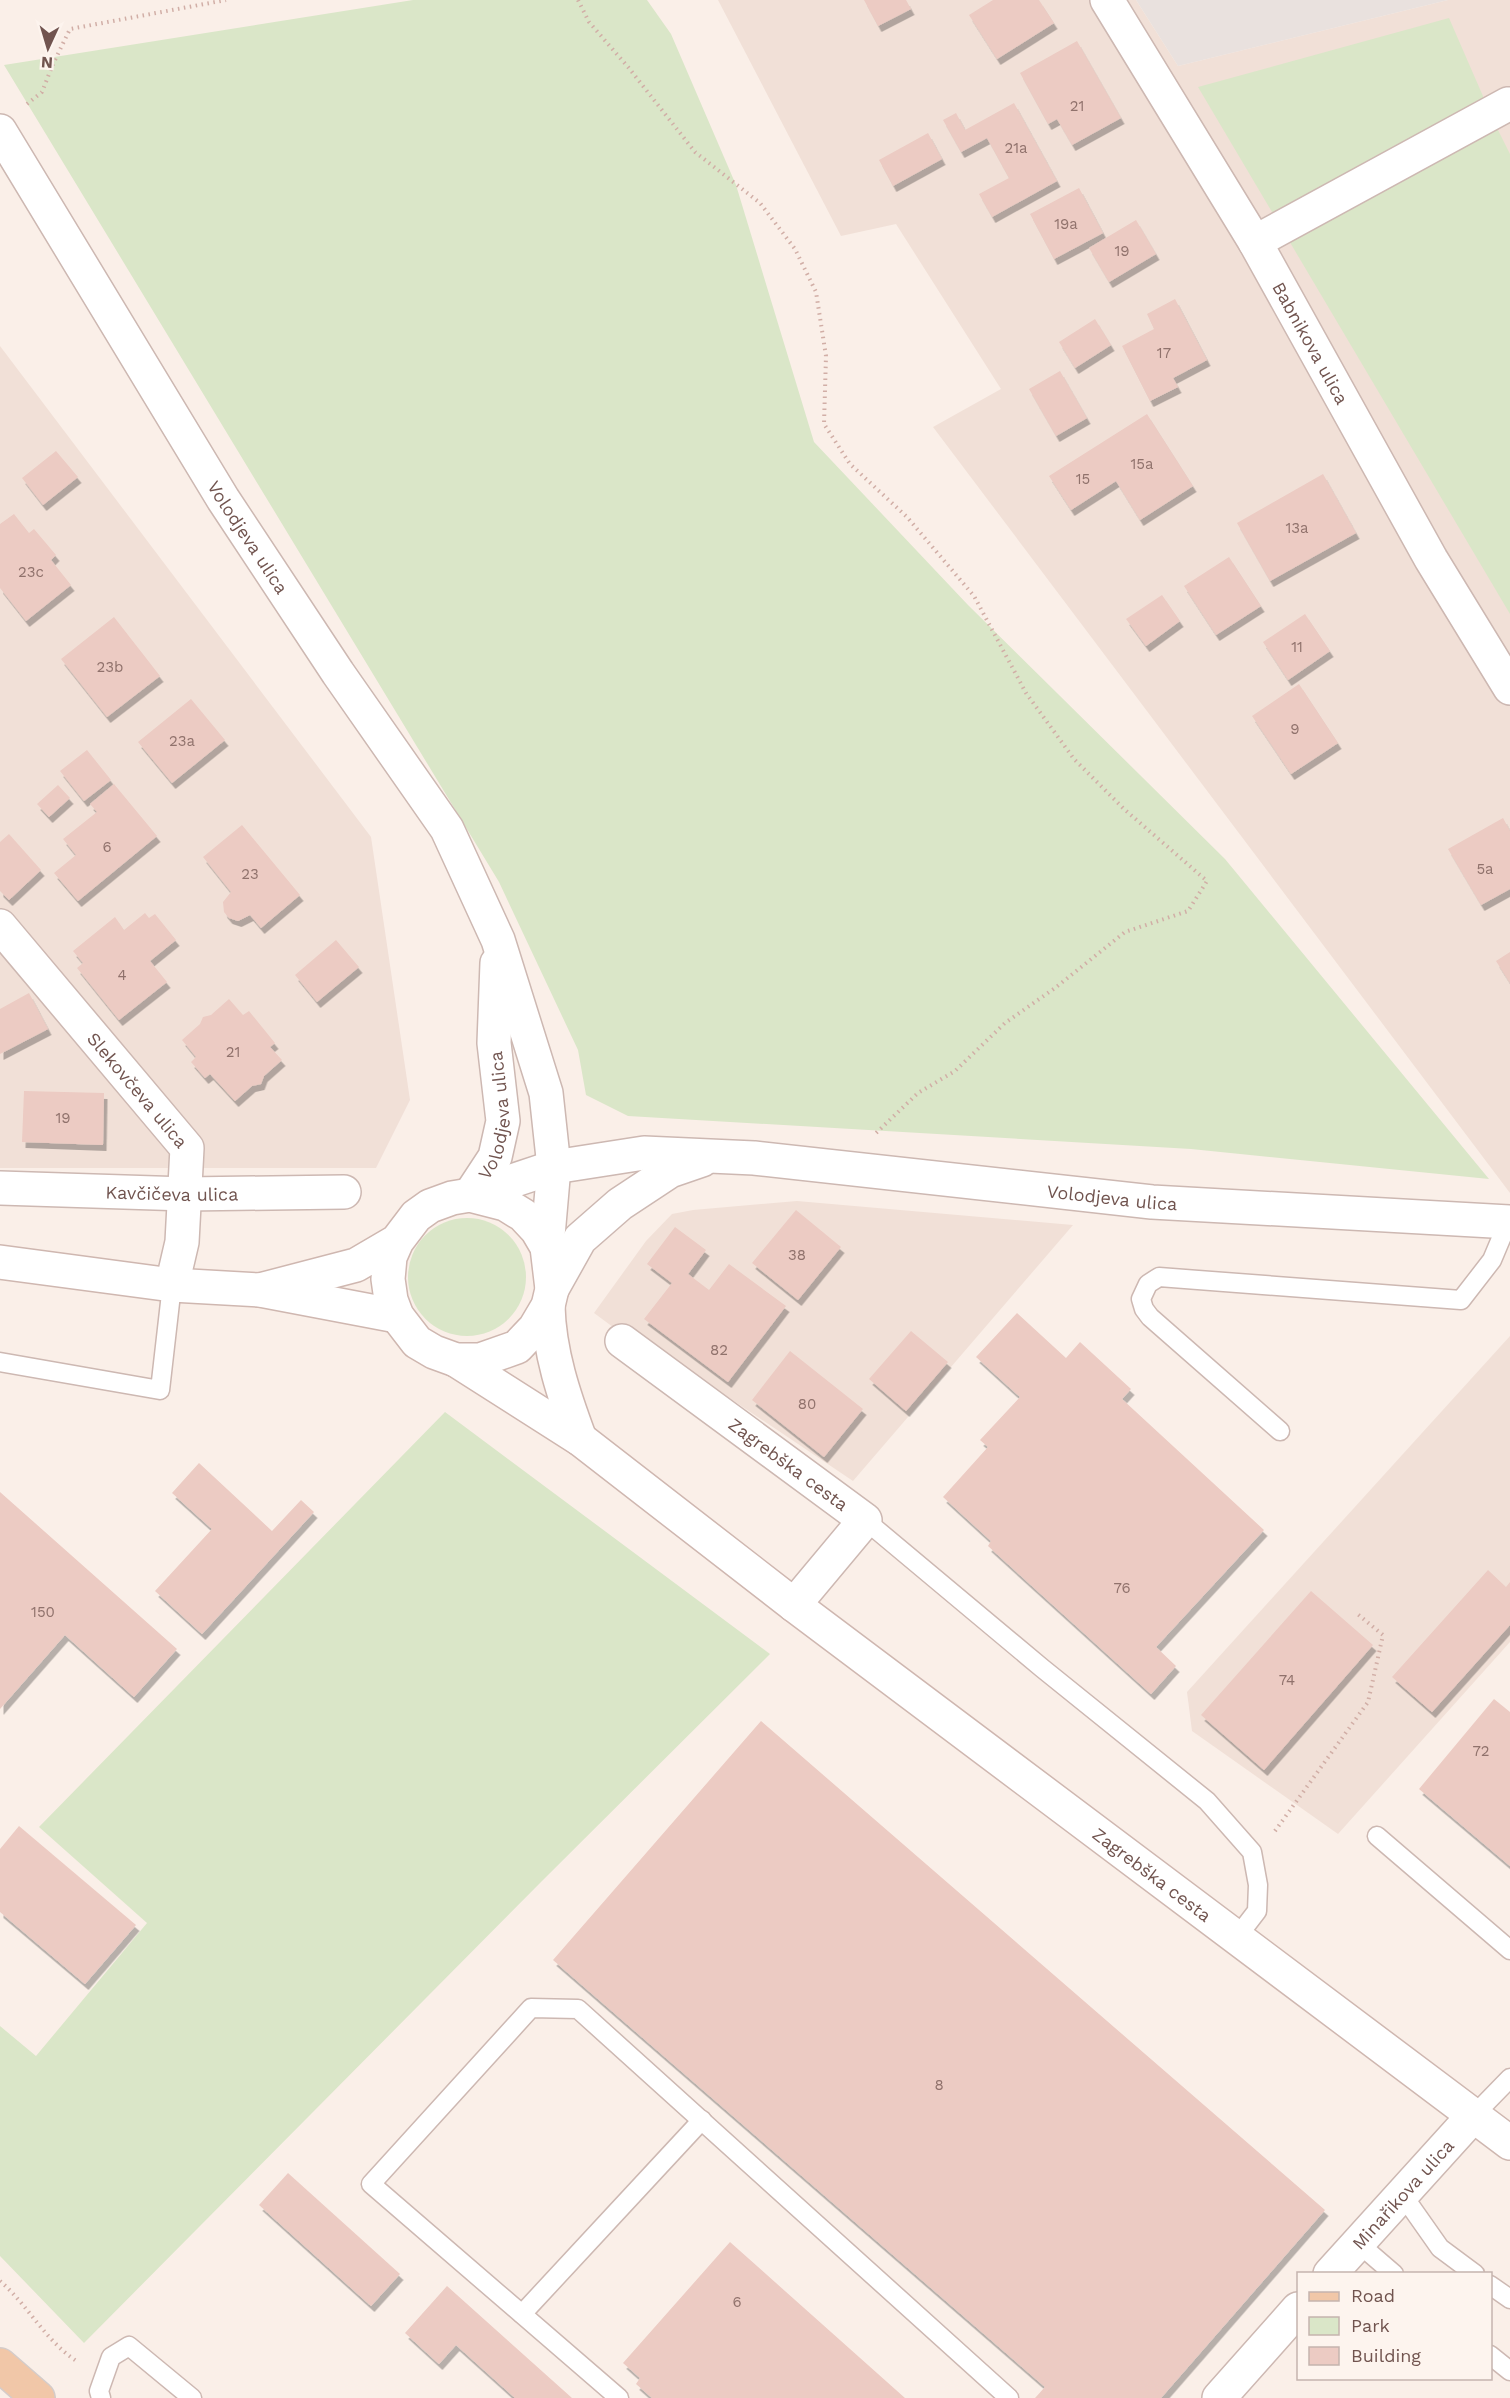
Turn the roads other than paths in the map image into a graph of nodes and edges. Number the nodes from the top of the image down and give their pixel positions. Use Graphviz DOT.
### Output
graph roads {
  1 [pos="1107,0"];
  2 [pos="1509,104"];
  3 [pos="0,131"];
  4 [pos="1254,242"];
  5 [pos="1510,688"];
  6 [pos="0,926"];
  7 [pos="498,940"];
  8 [pos="716,1156"];
  9 [pos="554,1167"];
  10 [pos="0,1188"];
  11 [pos="344,1192"];
  12 [pos="186,1194"];
  13 [pos="470,1195"];
  14 [pos="1509,1222"];
  15 [pos="397,1241"];
  16 [pos="547,1247"];
  17 [pos="0,1262"];
  18 [pos="172,1285"];
  19 [pos="260,1290"];
  20 [pos="550,1298"];
  21 [pos="397,1316"];
  22 [pos="622,1341"];
  23 [pos="456,1360"];
  24 [pos="0,1362"];
  25 [pos="1280,1431"];
  26 [pos="580,1439"];
  27 [pos="865,1520"];
  28 [pos="794,1605"];
  29 [pos="1377,1836"];
  30 [pos="1237,1937"];
  31 [pos="1510,1950"];
  32 [pos="1510,2078"];
  33 [pos="1474,2115"];
  34 [pos="702,2121"];
  35 [pos="1510,2143"];
  36 [pos="1402,2194"];
  37 [pos="1358,2243"];
  38 [pos="1332,2272"];
  39 [pos="1392,2272"];
  40 [pos="1472,2272"];
  41 [pos="1492,2286"];
  42 [pos="1510,2299"];
  43 [pos="1297,2311"];
  44 [pos="522,2314"];
  45 [pos="1492,2356"];
  46 [pos="0,2364"];
  47 [pos="1510,2371"];
  48 [pos="187,2393"];
  49 [pos="38,2398"];
  50 [pos="101,2398"];
  51 [pos="620,2398"];
  52 [pos="1009,2398"];
  53 [pos="1219,2398"];
  1 -- 4 [label="street, Babnikova ulica"];
  2 -- 4 [label="street"];
  3 -- 7 [label="street, Volodjeva ulica"];
  4 -- 5 [label="street, Babnikova ulica"];
  6 -- 12 [label="street, Slekovčeva ulica"];
  7 -- 9 [label="street, Volodjeva ulica"];
  7 -- 13 [label="street, Volodjeva ulica"];
  8 -- 9 [label="street, Volodjeva ulica"];
  8 -- 14 [label="street, Volodjeva ulica"];
  8 -- 20 [label="street, Volodjeva ulica"];
  9 -- 13 [label="street, Volodjeva ulica"];
  9 -- 16 [label="street, Volodjeva ulica"];
  10 -- 12 [label="street, Kavčičeva ulica"];
  11 -- 12 [label="street, Kavčičeva ulica"];
  12 -- 18 [label="street, Slekovčeva ulica"];
  13 -- 15 [label="street"];
  13 -- 16 [label="street"];
  14 -- 25 [label="lane"];
  15 -- 19 [label="street"];
  15 -- 21 [label="street"];
  16 -- 20 [label="street"];
  17 -- 18 [label="street"];
  18 -- 19 [label="street"];
  18 -- 24 [label="lane"];
  19 -- 21 [label="street"];
  20 -- 23 [label="street"];
  20 -- 26 [label="street"];
  21 -- 23 [label="street"];
  22 -- 27 [label="street, Zagrebška cesta"];
  23 -- 26 [label="street, Zagrebška cesta"];
  26 -- 28 [label="street, Zagrebška cesta"];
  27 -- 28 [label="street, Zagrebška cesta"];
  27 -- 30 [label="lane"];
  28 -- 30 [label="street, Zagrebška cesta"];
  29 -- 31 [label="lane"];
  30 -- 33 [label="street, Zagrebška cesta"];
  32 -- 33 [label="lane"];
  33 -- 35 [label="street, Zagrebška cesta"];
  33 -- 36 [label="street, Minařikova ulica"];
  34 -- 44 [label="lane"];
  34 -- 44 [label="lane"];
  34 -- 52 [label="lane"];
  36 -- 37 [label="street, Minařikova ulica"];
  36 -- 40 [label="lane"];
  37 -- 38 [label="street, Minařikova ulica"];
  37 -- 39 [label="lane"];
  41 -- 42 [label="lane"];
  43 -- 53 [label="street"];
  44 -- 51 [label="lane"];
  45 -- 47 [label="lane"];
  46 -- 49 [label="main road"];
  48 -- 50 [label="lane"];
}
